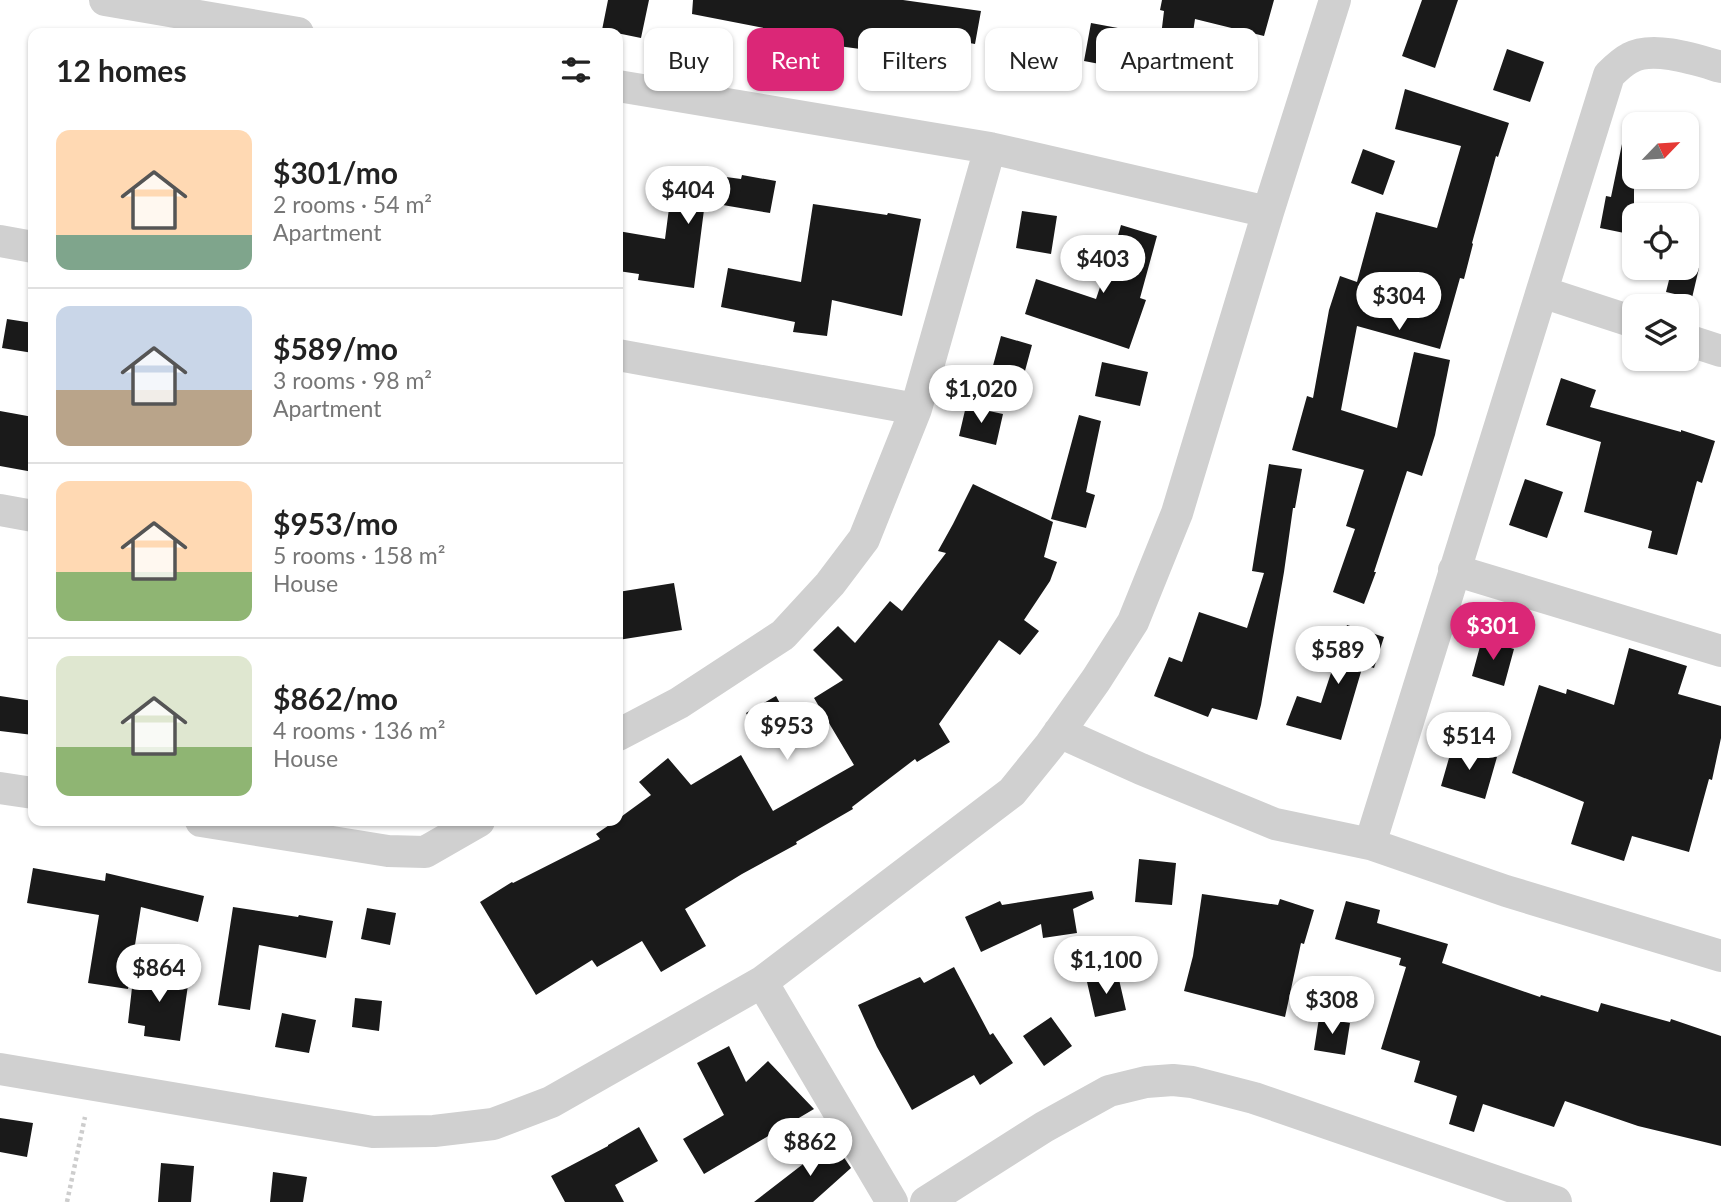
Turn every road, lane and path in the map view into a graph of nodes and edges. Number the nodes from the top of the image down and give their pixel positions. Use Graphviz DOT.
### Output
graph roads {
  1 [pos="105,0"];
  2 [pos="1335,0"];
  3 [pos="269,28"];
  4 [pos="1721,67"];
  5 [pos="623,87"];
  6 [pos="990,148"];
  7 [pos="1268,212"];
  8 [pos="0,241"];
  9 [pos="28,246"];
  10 [pos="1542,292"];
  11 [pos="1622,318"];
  12 [pos="1699,344"];
  13 [pos="1721,351"];
  14 [pos="623,356"];
  15 [pos="916,409"];
  16 [pos="0,510"];
  17 [pos="28,515"];
  18 [pos="1454,570"];
  19 [pos="1721,650"];
  20 [pos="623,732"];
  21 [pos="1059,732"];
  22 [pos="0,788"];
  23 [pos="28,792"];
  24 [pos="232,826"];
  25 [pos="470,826"];
  26 [pos="1370,844"];
  27 [pos="1721,956"];
  28 [pos="762,982"];
  29 [pos="0,1069"];
  30 [pos="92,1086"];
  31 [pos="67,1202"];
  32 [pos="892,1202"];
  33 [pos="926,1202"];
  34 [pos="1556,1202"];
  1 -- 3 [label="street"];
  2 -- 7 [label="street"];
  4 -- 10 [label="street"];
  5 -- 6 [label="street"];
  6 -- 7 [label="street"];
  6 -- 15 [label="street"];
  7 -- 21 [label="street"];
  8 -- 9 [label="street"];
  10 -- 11 [label="street"];
  10 -- 18 [label="street"];
  12 -- 13 [label="street"];
  14 -- 15 [label="street"];
  15 -- 20 [label="street"];
  16 -- 17 [label="street"];
  18 -- 19 [label="street"];
  18 -- 26 [label="street"];
  21 -- 26 [label="street"];
  21 -- 28 [label="street"];
  22 -- 23 [label="street"];
  24 -- 25 [label="street"];
  26 -- 27 [label="street"];
  28 -- 30 [label="street"];
  28 -- 32 [label="street"];
  29 -- 30 [label="street"];
  30 -- 31 [label="path"];
  33 -- 34 [label="street"];
}
